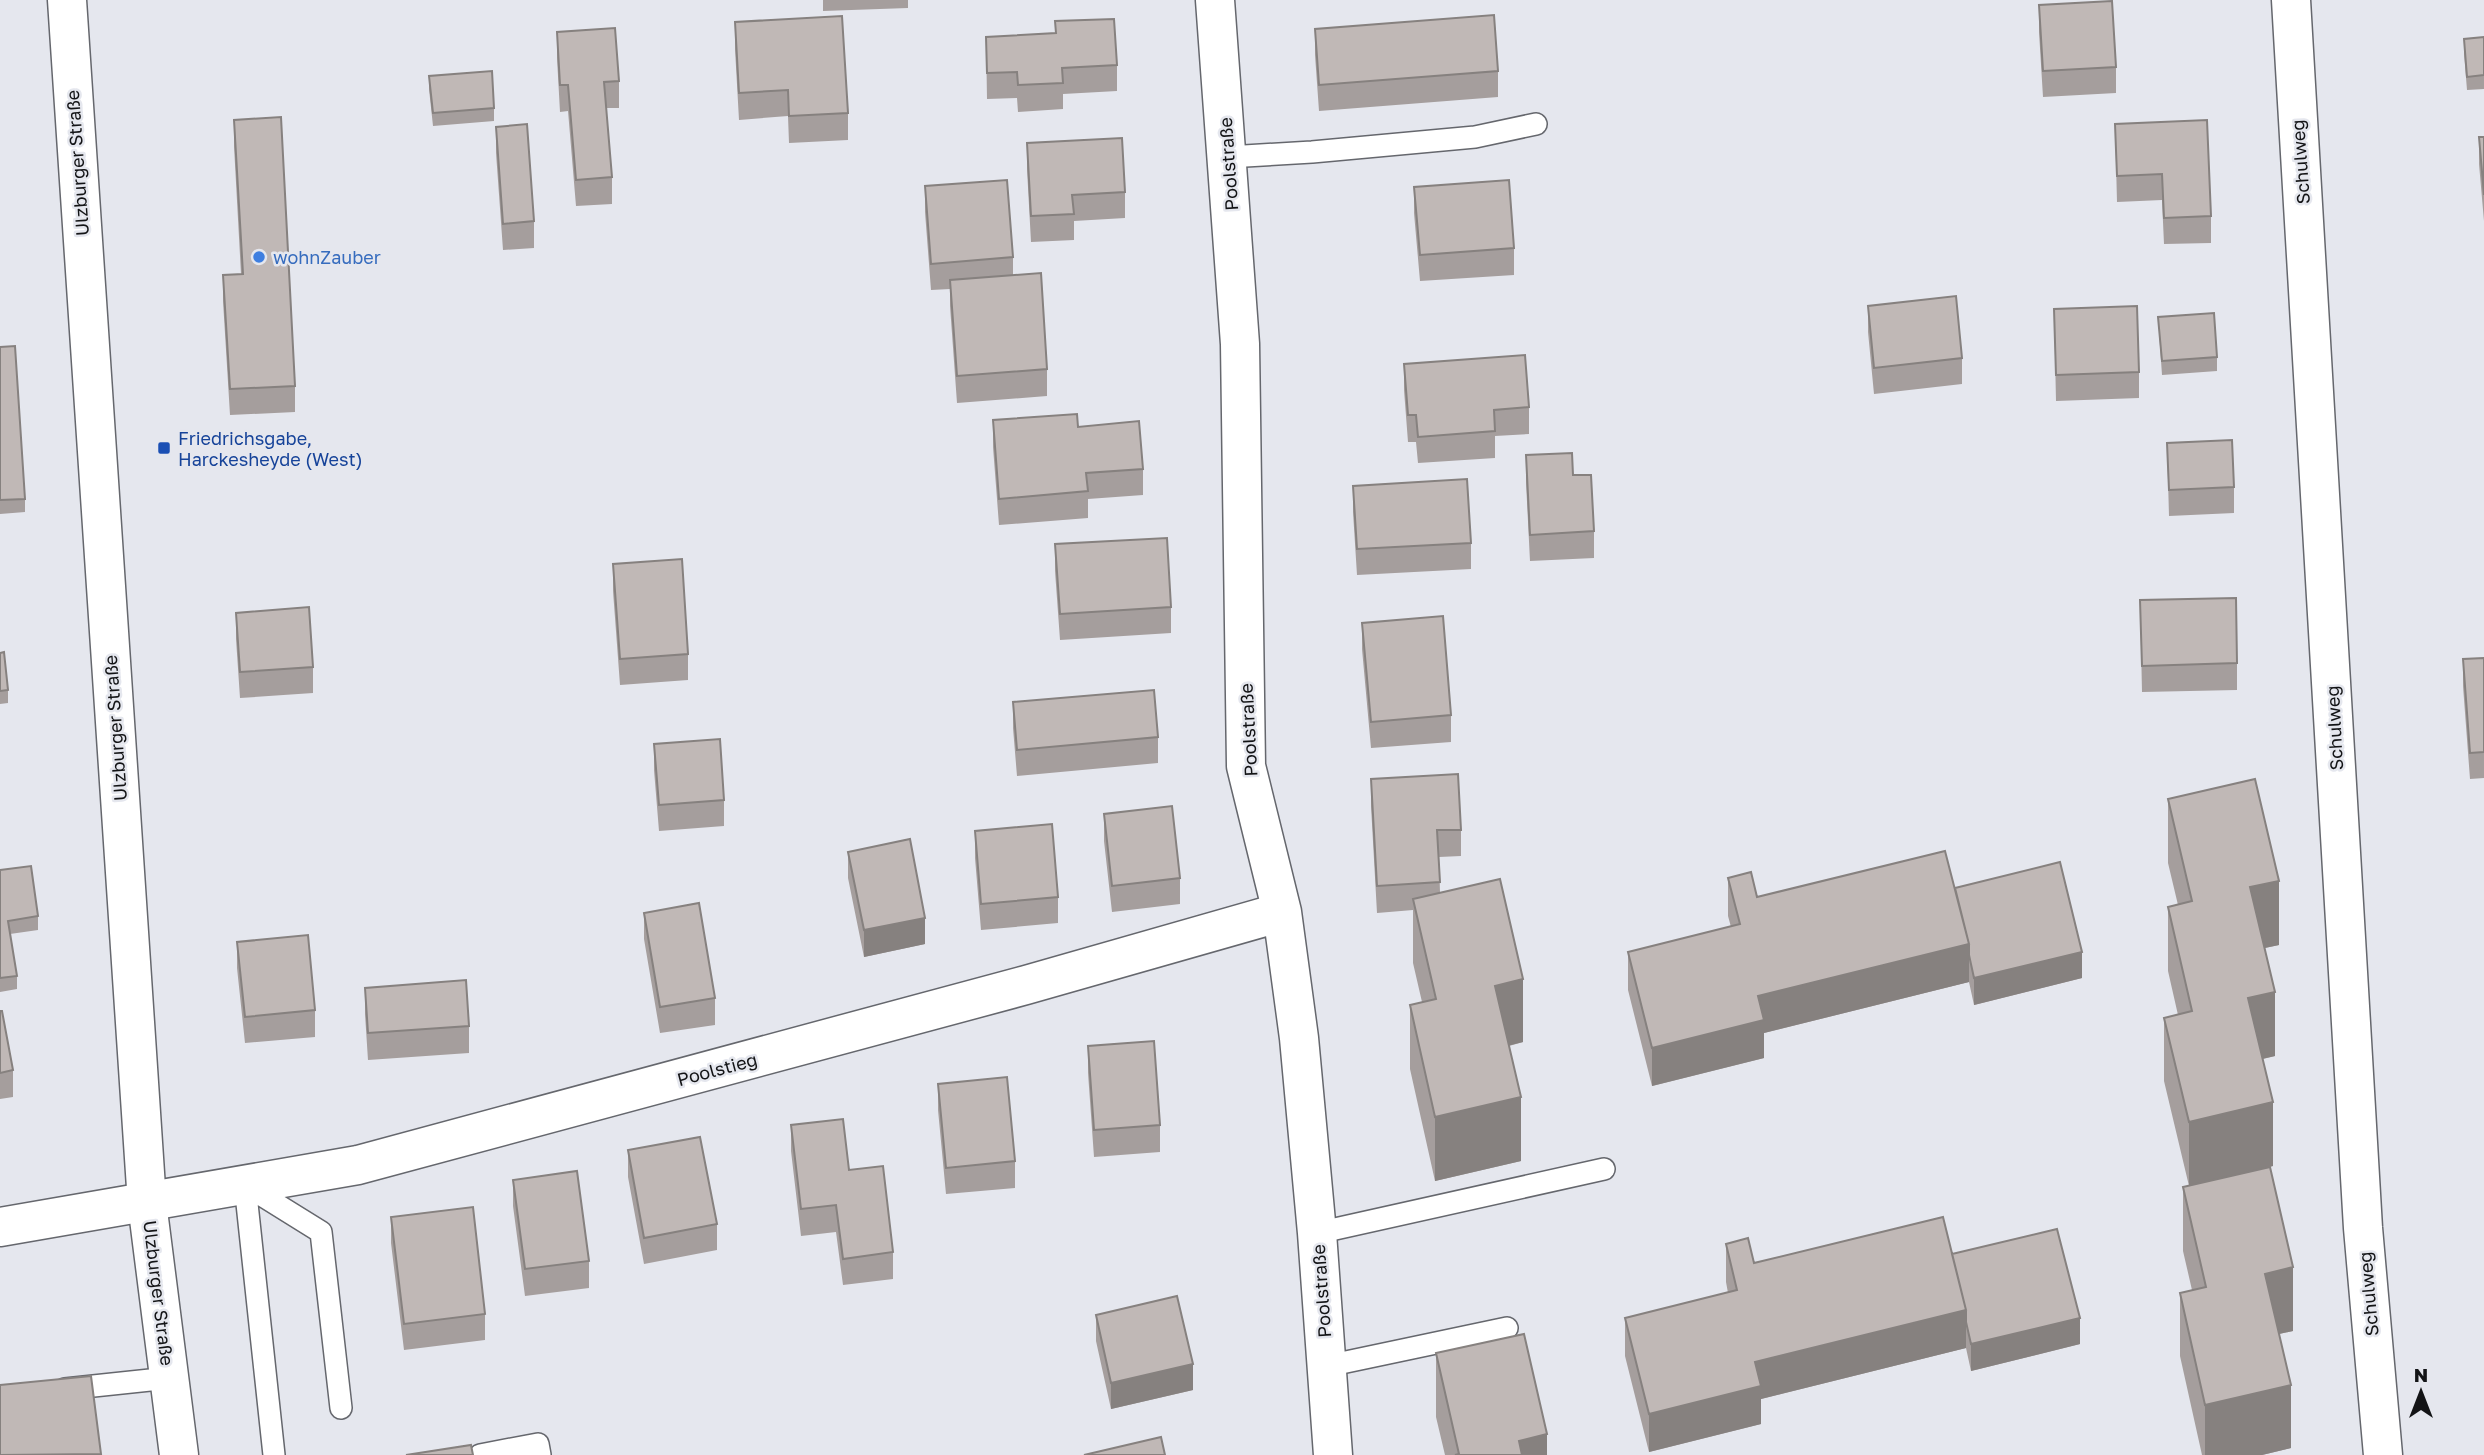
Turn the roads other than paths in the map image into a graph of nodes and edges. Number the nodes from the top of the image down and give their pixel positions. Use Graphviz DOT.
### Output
graph roads {
  1 [pos="67,0"];
  2 [pos="1215,0"];
  3 [pos="2291,0"];
  4 [pos="1536,124"];
  5 [pos="1227,157"];
  6 [pos="1282,912"];
  7 [pos="1604,1169"];
  8 [pos="245,1185"];
  9 [pos="147,1203"];
  10 [pos="0,1227"];
  11 [pos="1317,1233"];
  12 [pos="1507,1328"];
  13 [pos="1327,1366"];
  14 [pos="169,1378"];
  15 [pos="51,1390"];
  16 [pos="341,1408"];
  17 [pos="179,1455"];
  18 [pos="274,1455"];
  19 [pos="480,1455"];
  20 [pos="540,1455"];
  21 [pos="1333,1455"];
  22 [pos="2383,1455"];
  1 -- 9 [label="street, Ulzburger Straße"];
  2 -- 5 [label="street, Poolstraße"];
  3 -- 22 [label="street, Schulweg"];
  4 -- 5 [label="lane"];
  5 -- 6 [label="street, Poolstraße"];
  6 -- 8 [label="street, Poolstieg"];
  6 -- 11 [label="street, Poolstraße"];
  7 -- 11 [label="lane"];
  8 -- 9 [label="street, Poolstieg"];
  8 -- 16 [label="lane"];
  8 -- 18 [label="lane"];
  9 -- 10 [label="street, Poolstieg"];
  9 -- 14 [label="street, Ulzburger Straße"];
  11 -- 13 [label="street, Poolstraße"];
  12 -- 13 [label="lane"];
  13 -- 21 [label="street, Poolstraße"];
  14 -- 15 [label="lane"];
  14 -- 17 [label="street, Ulzburger Straße"];
  19 -- 20 [label="lane"];
}
